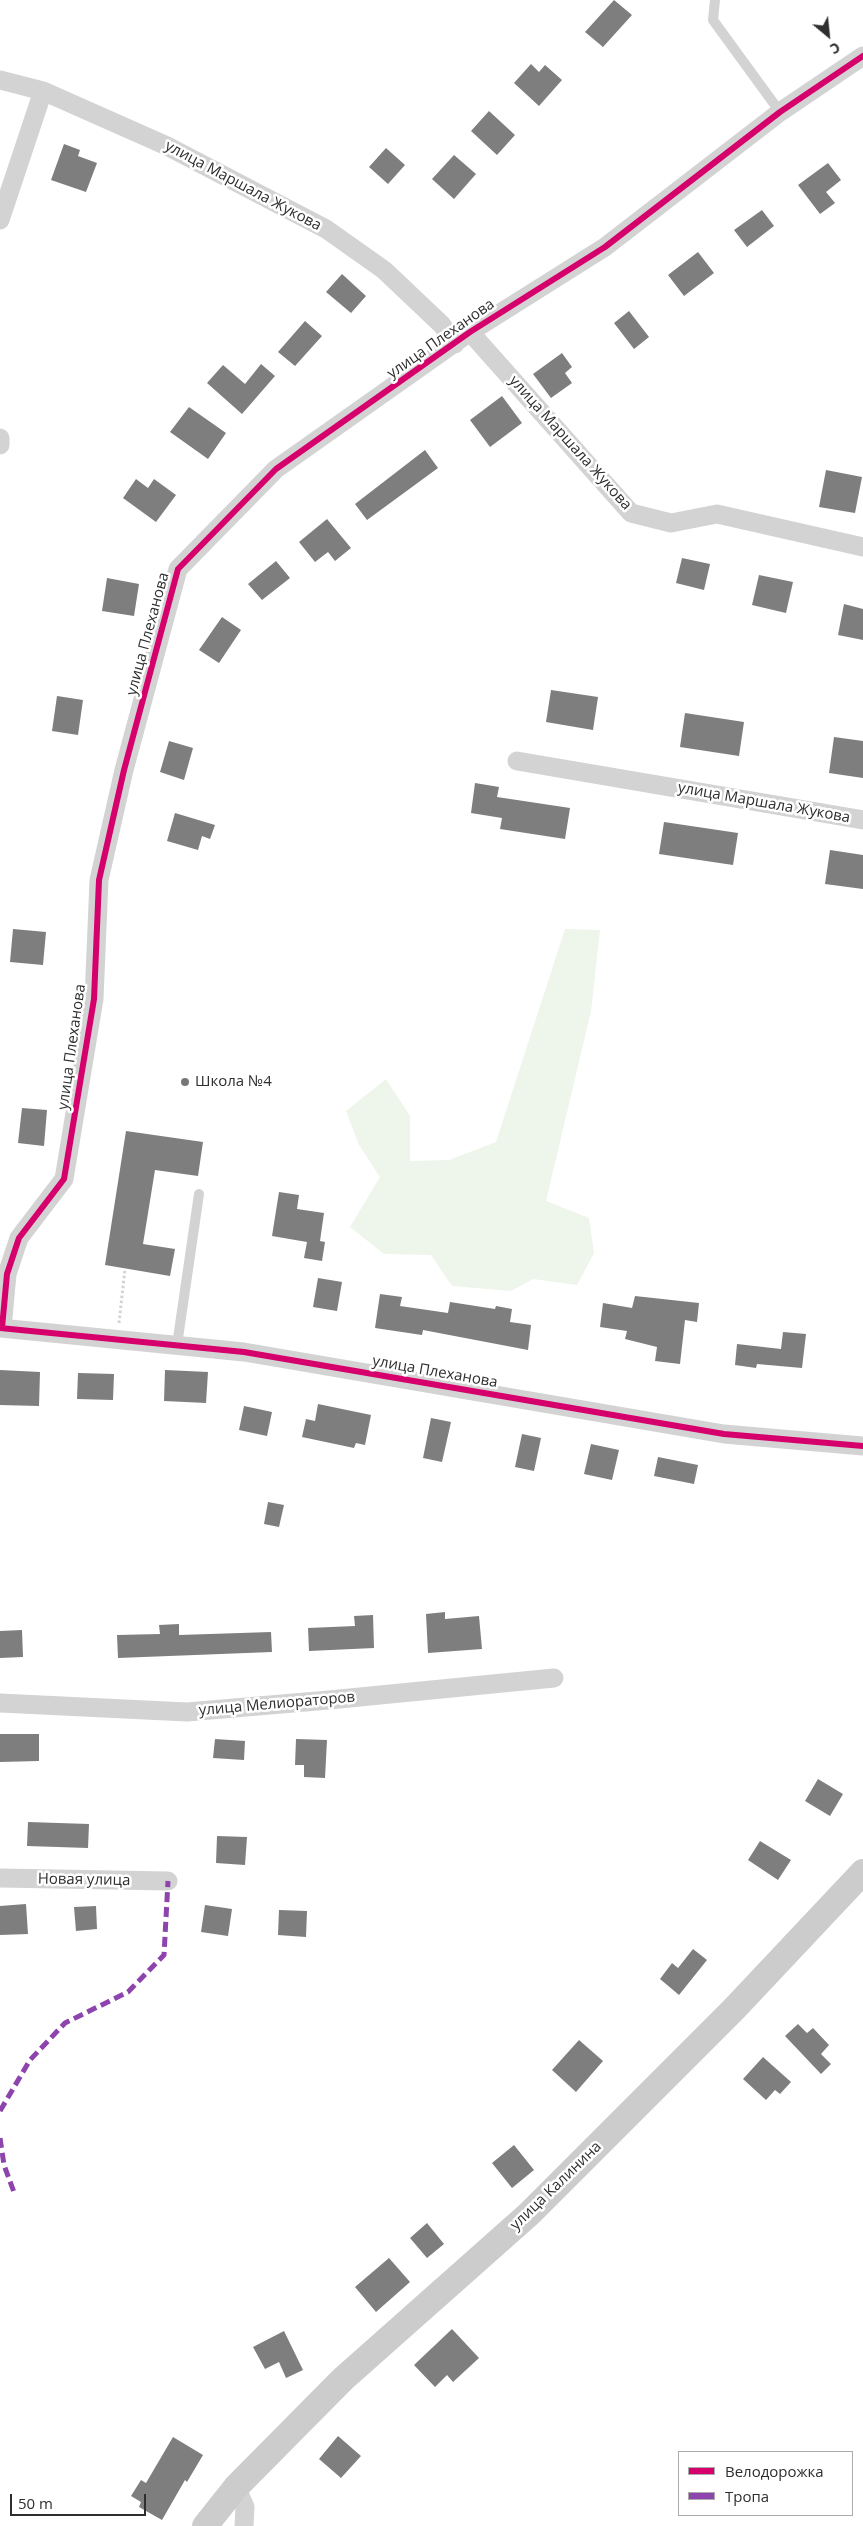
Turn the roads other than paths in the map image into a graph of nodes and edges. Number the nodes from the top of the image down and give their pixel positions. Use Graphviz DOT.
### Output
graph roads {
  1 [pos="715,0"];
  2 [pos="863,56"];
  3 [pos="0,80"];
  4 [pos="43,92"];
  5 [pos="780,112"];
  6 [pos="0,220"];
  7 [pos="470,332"];
  8 [pos="455,344"];
  9 [pos="0,438"];
  10 [pos="0,444"];
  11 [pos="863,547"];
  12 [pos="518,761"];
  13 [pos="863,820"];
  14 [pos="199,1194"];
  15 [pos="1,1328"];
  16 [pos="177,1345"];
  17 [pos="863,1446"];
  18 [pos="554,1678"];
  19 [pos="0,1702"];
  20 [pos="863,1872"];
  21 [pos="0,1878"];
  22 [pos="168,1881"];
  23 [pos="236,2487"];
  24 [pos="205,2526"];
  25 [pos="244,2526"];
  1 -- 5 [label="lane"];
  2 -- 5 [label="street, улица Плеханова"];
  3 -- 4 [label="street, улица Маршала Жукова"];
  4 -- 6 [label="street"];
  4 -- 8 [label="street, улица Маршала Жукова"];
  5 -- 7 [label="street, улица Плеханова"];
  7 -- 8 [label="street, улица Плеханова"];
  7 -- 11 [label="street, улица Маршала Жукова"];
  8 -- 15 [label="street, улица Плеханова"];
  9 -- 10 [label="street"];
  12 -- 13 [label="street, улица Маршала Жукова"];
  14 -- 16 [label="lane"];
  15 -- 16 [label="street, улица Плеханова"];
  16 -- 17 [label="street, улица Плеханова"];
  18 -- 19 [label="street, улица Мелиораторов"];
  20 -- 23 [label="main road, улица Калинина"];
  21 -- 22 [label="street, Новая улица"];
  23 -- 24 [label="main road, улица Калинина"];
  23 -- 25 [label="street"];
}
